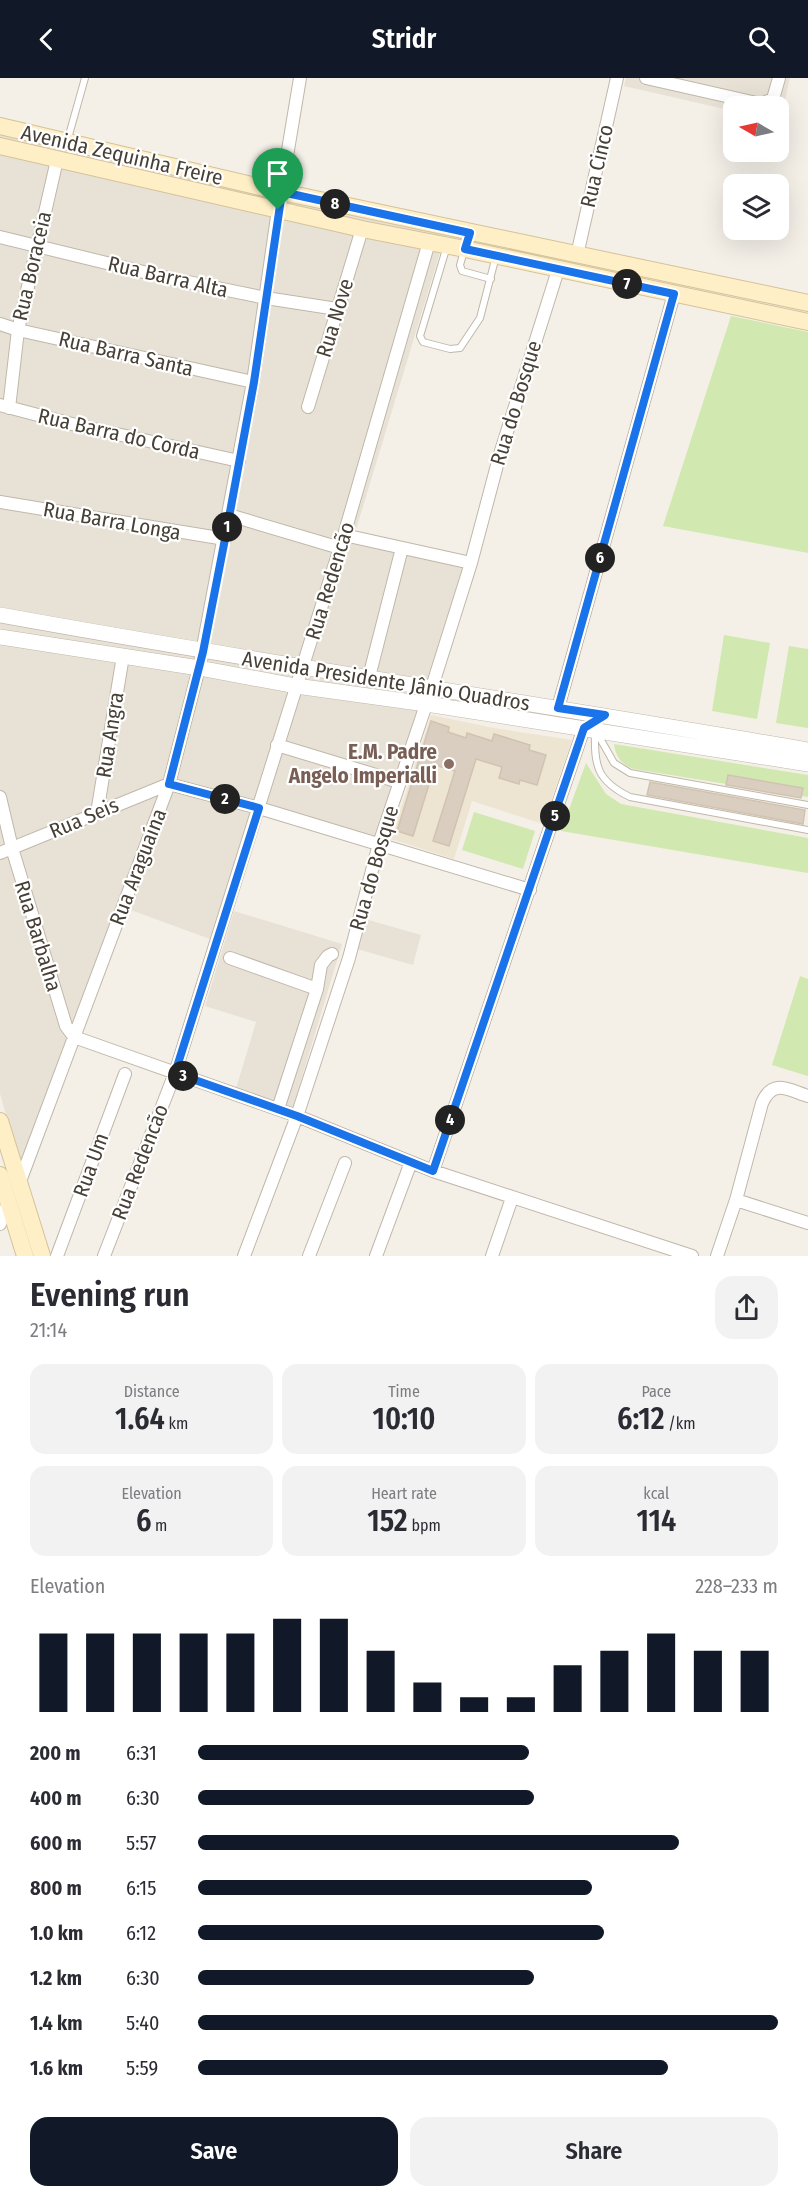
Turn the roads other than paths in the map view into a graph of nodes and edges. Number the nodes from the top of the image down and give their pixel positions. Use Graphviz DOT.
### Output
graph roads {
  1 [pos="84,78"];
  2 [pos="300,78"];
  3 [pos="617,78"];
  4 [pos="646,78"];
  5 [pos="779,78"];
  6 [pos="0,126"];
  7 [pos="67,142"];
  8 [pos="0,146"];
  9 [pos="134,159"];
  10 [pos="57,160"];
  11 [pos="133,176"];
  12 [pos="282,192"];
  13 [pos="278,210"];
  14 [pos="362,229"];
  15 [pos="0,237"];
  16 [pos="467,241"];
  17 [pos="429,242"];
  18 [pos="447,245"];
  19 [pos="36,248"];
  20 [pos="577,255"];
  21 [pos="496,256"];
  22 [pos="558,270"];
  23 [pos="491,279"];
  24 [pos="674,294"];
  25 [pos="266,298"];
  26 [pos="808,303"];
  27 [pos="337,309"];
  28 [pos="808,322"];
  29 [pos="0,324"];
  30 [pos="18,330"];
  31 [pos="254,382"];
  32 [pos="4,406"];
  33 [pos="308,407"];
  34 [pos="239,461"];
  35 [pos="0,502"];
  36 [pos="229,515"];
  37 [pos="344,535"];
  38 [pos="225,539"];
  39 [pos="340,548"];
  40 [pos="402,548"];
  41 [pos="471,563"];
  42 [pos="0,615"];
  43 [pos="0,637"];
  44 [pos="203,652"];
  45 [pos="123,656"];
  46 [pos="199,668"];
  47 [pos="302,668"];
  48 [pos="369,677"];
  49 [pos="296,686"];
  50 [pos="432,687"];
  51 [pos="426,704"];
  52 [pos="558,708"];
  53 [pos="605,715"];
  54 [pos="590,729"];
  55 [pos="277,745"];
  56 [pos="808,750"];
  57 [pos="808,764"];
  58 [pos="399,782"];
  59 [pos="169,784"];
  60 [pos="0,797"];
  61 [pos="808,805"];
  62 [pos="259,808"];
  63 [pos="97,813"];
  64 [pos="808,830"];
  65 [pos="379,844"];
  66 [pos="12,848"];
  67 [pos="0,853"];
  68 [pos="530,890"];
  69 [pos="332,954"];
  70 [pos="230,958"];
  71 [pos="317,989"];
  72 [pos="74,1037"];
  73 [pos="175,1073"];
  74 [pos="124,1074"];
  75 [pos="808,1096"];
  76 [pos="278,1109"];
  77 [pos="297,1116"];
  78 [pos="0,1121"];
  79 [pos="411,1162"];
  80 [pos="345,1163"];
  81 [pos="4,1169"];
  82 [pos="433,1171"];
  83 [pos="19,1184"];
  84 [pos="512,1198"];
  85 [pos="736,1200"];
  86 [pos="8,1202"];
  87 [pos="808,1223"];
  88 [pos="0,1224"];
  89 [pos="25,1256"];
  90 [pos="42,1256"];
  91 [pos="57,1256"];
  92 [pos="104,1256"];
  93 [pos="244,1256"];
  94 [pos="309,1256"];
  95 [pos="376,1256"];
  96 [pos="492,1256"];
  97 [pos="692,1256"];
  98 [pos="717,1256"];
  1 -- 7 [label="lane"];
  2 -- 12 [label="street, Rua Araguaína"];
  3 -- 20 [label="street, Rua Cinco"];
  4 -- 5 [label="street"];
  6 -- 7 [label="main road, Avenida Zequinha Freire"];
  7 -- 9 [label="main road, Avenida Zequinha Freire"];
  8 -- 10 [label="main road, Avenida Zequinha Freire"];
  9 -- 11 [label="main road"];
  9 -- 12 [label="main road, Avenida Zequinha Freire"];
  10 -- 11 [label="main road, Avenida Zequinha Freire"];
  10 -- 19 [label="street, Rua Boraceia"];
  11 -- 13 [label="main road, Avenida Zequinha Freire"];
  12 -- 13 [label="street, Rua Araguaína"];
  12 -- 16 [label="main road, Avenida Zequinha Freire"];
  13 -- 14 [label="main road, Avenida Zequinha Freire"];
  13 -- 25 [label="street, Rua Araguaína"];
  14 -- 17 [label="main road, Avenida Zequinha Freire"];
  14 -- 27 [label="street, Rua Nove"];
  15 -- 19 [label="street, Rua Barra Alta"];
  16 -- 18 [label="main road, Avenida Zequinha Freire"];
  16 -- 20 [label="main road, Avenida Zequinha Freire"];
  16 -- 21 [label="main road, Avenida Zequinha Freire"];
  16 -- 23 [label="lane"];
  17 -- 18 [label="main road, Avenida Zequinha Freire"];
  17 -- 37 [label="street, Rua Redencão"];
  18 -- 23 [label="lane"];
  19 -- 25 [label="street, Rua Barra Alta"];
  19 -- 30 [label="street, Rua Boraceia"];
  20 -- 26 [label="main road, Avenida Zequinha Freire"];
  21 -- 22 [label="main road, Avenida Zequinha Freire"];
  21 -- 23 [label="lane"];
  22 -- 24 [label="main road, Avenida Zequinha Freire"];
  22 -- 41 [label="street, Rua do Bosque"];
  24 -- 28 [label="main road, Avenida Zequinha Freire"];
  24 -- 52 [label="street"];
  25 -- 27 [label="street, Rua Barra Alta"];
  25 -- 31 [label="street, Rua Araguaína"];
  27 -- 33 [label="street, Rua Nove"];
  29 -- 30 [label="street, Rua Barra Santa"];
  30 -- 31 [label="street, Rua Barra Santa"];
  30 -- 32 [label="street, Rua Boraceia"];
  31 -- 34 [label="street, Rua Araguaína"];
  32 -- 34 [label="street, Rua Barra do Corda"];
  34 -- 36 [label="street, Rua Araguaína"];
  35 -- 38 [label="street, Rua Barra Longa"];
  36 -- 38 [label="street, Rua Araguaína"];
  36 -- 39 [label="street"];
  37 -- 39 [label="street, Rua Redencão"];
  37 -- 40 [label="street"];
  38 -- 44 [label="street, Rua Araguaína"];
  39 -- 47 [label="street, Rua Redencão"];
  40 -- 41 [label="street"];
  40 -- 48 [label="street"];
  41 -- 50 [label="street, Rua do Bosque"];
  42 -- 44 [label="street, Avenida Presidente Jânio Quadros"];
  43 -- 45 [label="street, Avenida Presidente Jânio Quadros"];
  44 -- 46 [label="street, Rua Araguaína"];
  44 -- 47 [label="street, Avenida Presidente Jânio Quadros"];
  45 -- 46 [label="street, Avenida Presidente Jânio Quadros"];
  45 -- 63 [label="street, Rua Angra"];
  46 -- 49 [label="street, Avenida Presidente Jânio Quadros"];
  46 -- 59 [label="street, Rua Araguaína"];
  47 -- 48 [label="street, Avenida Presidente Jânio Quadros"];
  47 -- 49 [label="street, Rua Redencão"];
  48 -- 50 [label="street, Avenida Presidente Jânio Quadros"];
  49 -- 51 [label="street, Avenida Presidente Jânio Quadros"];
  49 -- 55 [label="street, Rua Redencão"];
  50 -- 51 [label="street, Rua do Bosque"];
  50 -- 52 [label="street, Avenida Presidente Jânio Quadros"];
  51 -- 54 [label="street, Avenida Presidente Jânio Quadros"];
  51 -- 58 [label="street, Rua do Bosque"];
  52 -- 53 [label="street, Avenida Presidente Jânio Quadros"];
  53 -- 54 [label="street"];
  53 -- 56 [label="street, Avenida Presidente Jânio Quadros"];
  54 -- 57 [label="street, Avenida Presidente Jânio Quadros"];
  54 -- 61 [label="lane"];
  54 -- 64 [label="lane"];
  54 -- 68 [label="street"];
  55 -- 58 [label="street"];
  55 -- 62 [label="street, Rua Redencão"];
  58 -- 65 [label="street, Rua do Bosque"];
  59 -- 62 [label="street"];
  59 -- 63 [label="street, Rua Seis"];
  59 -- 72 [label="street, Rua Araguaína"];
  60 -- 66 [label="street, Rua Barbalha"];
  62 -- 65 [label="street"];
  62 -- 73 [label="street, Rua Redencão"];
  63 -- 66 [label="street, Rua Seis"];
  65 -- 68 [label="street"];
  65 -- 77 [label="street, Rua do Bosque"];
  66 -- 67 [label="street, Rua Seis"];
  66 -- 72 [label="street, Rua Barbalha"];
  68 -- 82 [label="street"];
  69 -- 71 [label="street"];
  70 -- 71 [label="street"];
  71 -- 76 [label="street"];
  72 -- 73 [label="street"];
  72 -- 83 [label="street, Rua Araguaína"];
  73 -- 76 [label="street"];
  73 -- 92 [label="street, Rua Redencão"];
  74 -- 91 [label="street, Rua Um"];
  75 -- 85 [label="street"];
  76 -- 77 [label="street"];
  77 -- 79 [label="street"];
  77 -- 93 [label="street, Rua do Bosque"];
  78 -- 81 [label="main road"];
  79 -- 82 [label="street"];
  79 -- 95 [label="street"];
  80 -- 94 [label="street"];
  81 -- 83 [label="main road"];
  81 -- 86 [label="main road"];
  82 -- 84 [label="street"];
  83 -- 86 [label="main road"];
  83 -- 90 [label="main road"];
  84 -- 96 [label="street"];
  84 -- 97 [label="street"];
  85 -- 87 [label="street"];
  85 -- 98 [label="street"];
  86 -- 88 [label="street"];
  86 -- 89 [label="main road"];
}
